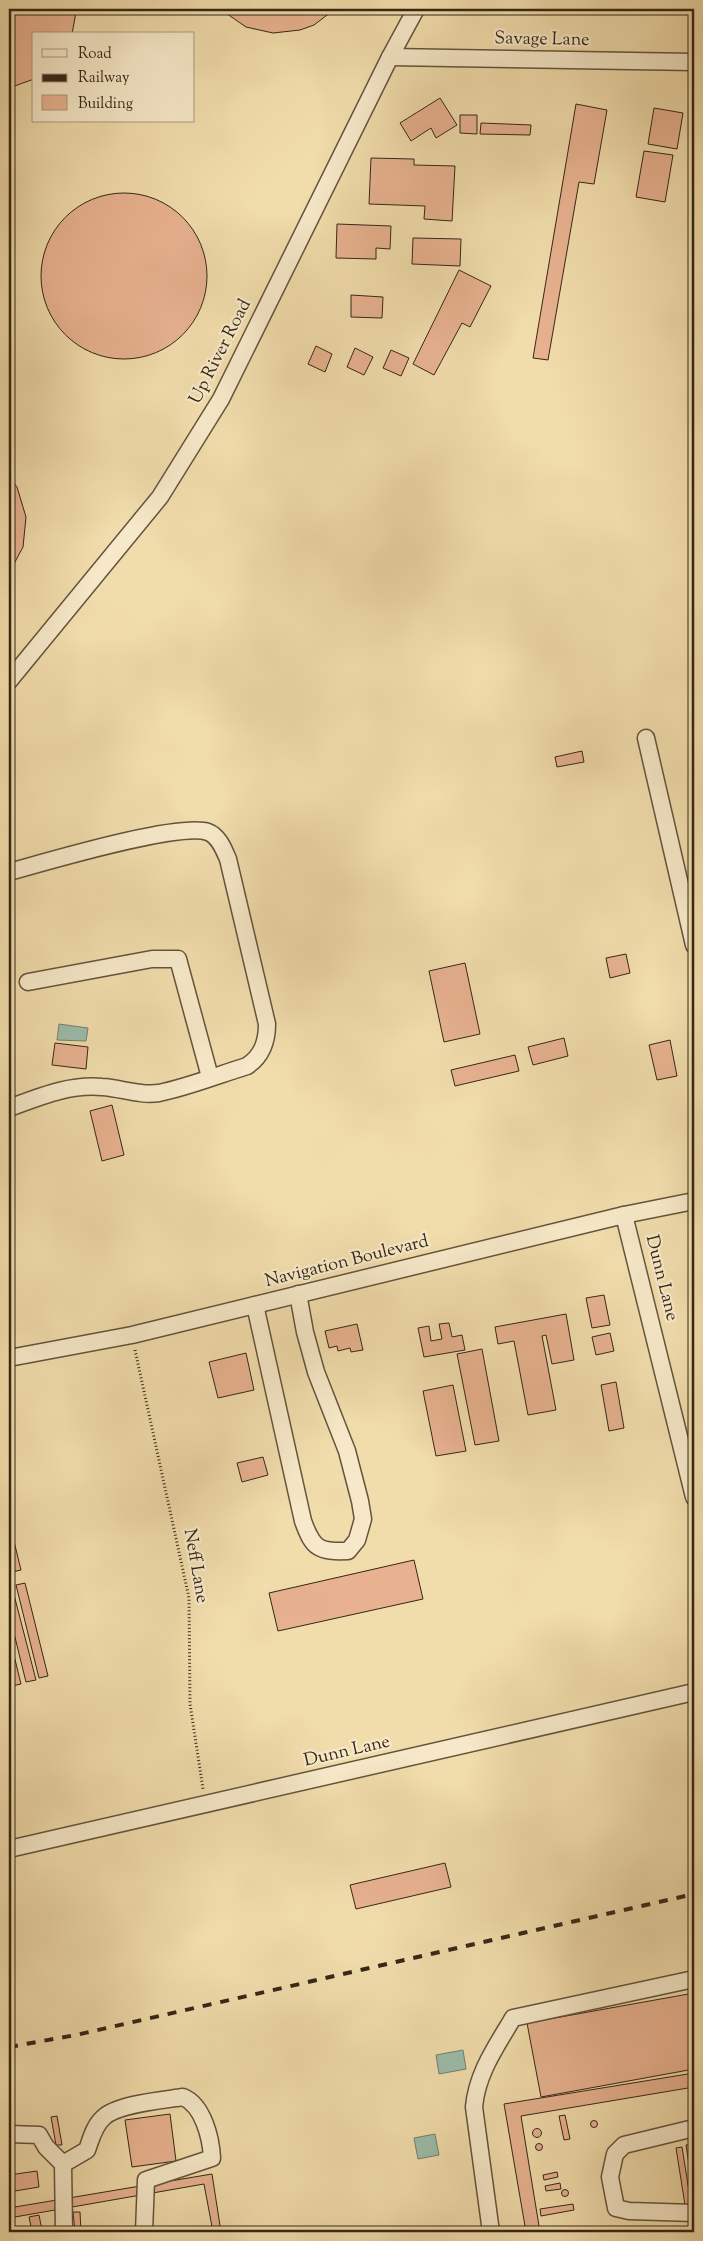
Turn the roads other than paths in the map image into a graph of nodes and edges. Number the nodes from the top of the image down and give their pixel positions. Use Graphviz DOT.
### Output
graph roads {
  1 [pos="416,9"];
  2 [pos="390,57"];
  3 [pos="694,62"];
  4 [pos="9,681"];
  5 [pos="646,738"];
  6 [pos="9,872"];
  7 [pos="694,945"];
  8 [pos="28,982"];
  9 [pos="210,1077"];
  10 [pos="9,1108"];
  11 [pos="694,1202"];
  12 [pos="624,1215"];
  13 [pos="298,1294"];
  14 [pos="255,1305"];
  15 [pos="9,1358"];
  16 [pos="694,1497"];
  17 [pos="694,1692"];
  18 [pos="9,1849"];
  19 [pos="694,1979"];
  20 [pos="694,2128"];
  21 [pos="9,2134"];
  22 [pos="63,2164"];
  23 [pos="694,2213"];
  24 [pos="64,2232"];
  25 [pos="144,2232"];
  26 [pos="491,2232"];
  1 -- 2 [label="street, Up River Road"];
  2 -- 3 [label="street, Savage Lane"];
  2 -- 4 [label="street, Up River Road"];
  5 -- 7 [label="street"];
  6 -- 9 [label="street"];
  8 -- 9 [label="street"];
  9 -- 10 [label="street"];
  11 -- 12 [label="street, Navigation Boulevard"];
  12 -- 13 [label="street, Navigation Boulevard"];
  12 -- 16 [label="street, Dunn Lane"];
  13 -- 14 [label="street, Navigation Boulevard"];
  13 -- 14 [label="street"];
  14 -- 15 [label="street, Navigation Boulevard"];
  17 -- 18 [label="street, Dunn Lane"];
  19 -- 26 [label="street"];
  20 -- 23 [label="street"];
  21 -- 22 [label="street"];
  22 -- 24 [label="street"];
  22 -- 25 [label="street"];
}
